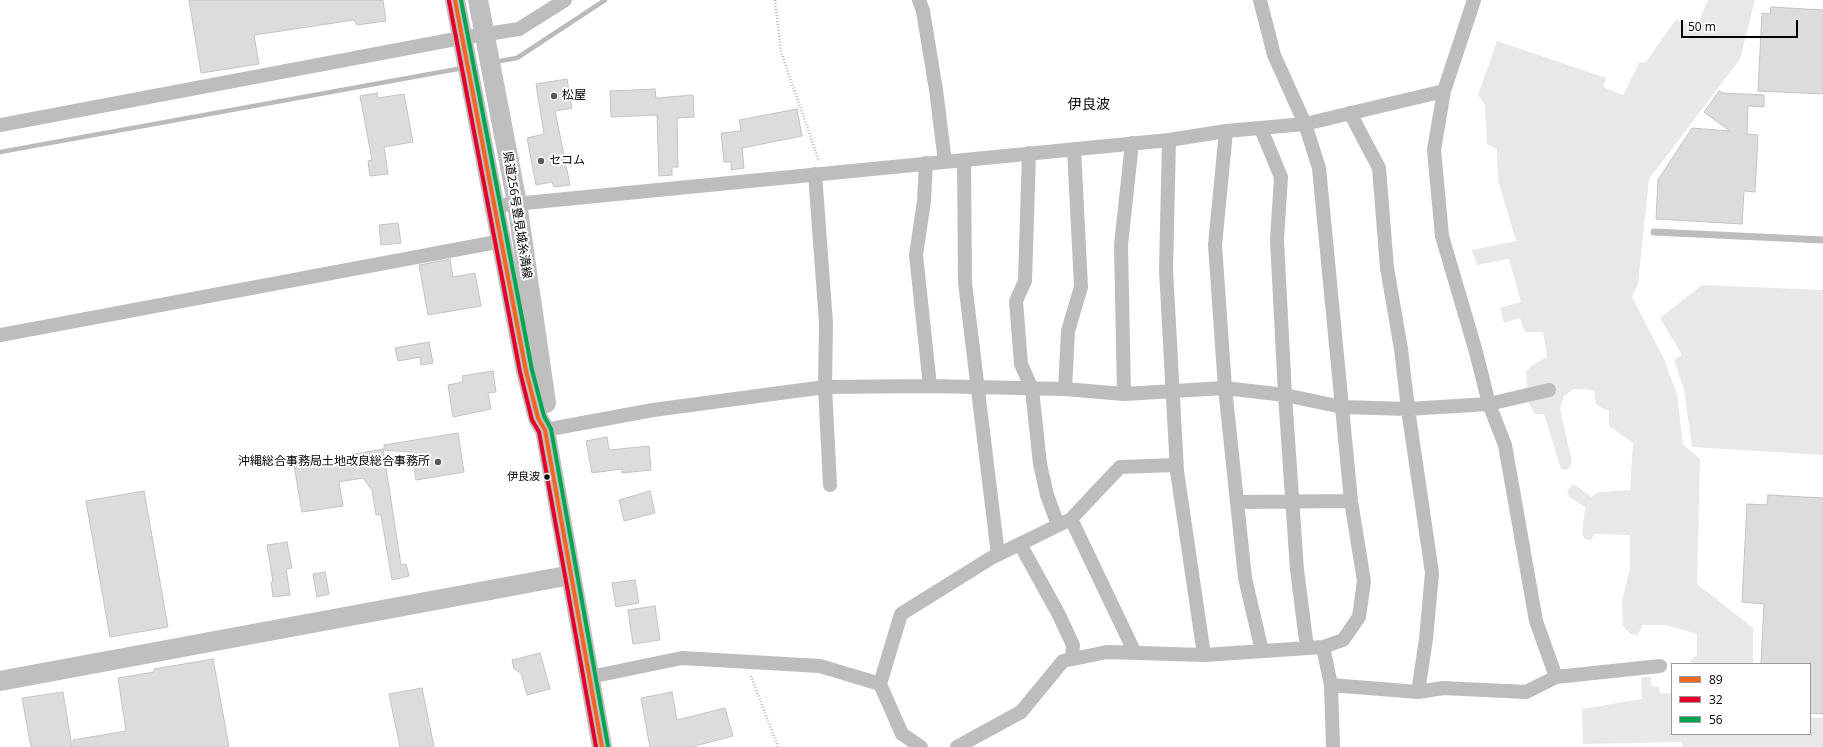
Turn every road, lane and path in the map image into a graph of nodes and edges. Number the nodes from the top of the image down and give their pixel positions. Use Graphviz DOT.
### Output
graph roads {
  1 [pos="455,0"];
  2 [pos="478,0"];
  3 [pos="564,0"];
  4 [pos="775,0"];
  5 [pos="919,0"];
  6 [pos="1260,0"];
  7 [pos="1474,0"];
  8 [pos="485,38"];
  9 [pos="462,42"];
  10 [pos="1444,91"];
  11 [pos="1350,113"];
  12 [pos="1305,124"];
  13 [pos="0,125"];
  14 [pos="1261,129"];
  15 [pos="1226,131"];
  16 [pos="1169,140"];
  17 [pos="1132,143"];
  18 [pos="1074,149"];
  19 [pos="1030,153"];
  20 [pos="964,160"];
  21 [pos="945,162"];
  22 [pos="926,163"];
  23 [pos="820,174"];
  24 [pos="517,204"];
  25 [pos="494,206"];
  26 [pos="1654,232"];
  27 [pos="1823,240"];
  28 [pos="502,241"];
  29 [pos="0,335"];
  30 [pos="930,386"];
  31 [pos="825,387"];
  32 [pos="978,388"];
  33 [pos="1225,388"];
  34 [pos="1032,389"];
  35 [pos="1065,389"];
  36 [pos="1549,390"];
  37 [pos="1172,391"];
  38 [pos="1124,394"];
  39 [pos="1285,395"];
  40 [pos="1489,404"];
  41 [pos="1342,407"];
  42 [pos="1408,409"];
  43 [pos="545,430"];
  44 [pos="1176,465"];
  45 [pos="830,485"];
  46 [pos="1292,501"];
  47 [pos="1351,501"];
  48 [pos="1237,502"];
  49 [pos="1065,522"];
  50 [pos="1020,544"];
  51 [pos="998,555"];
  52 [pos="572,576"];
  53 [pos="1323,647"];
  54 [pos="1307,648"];
  55 [pos="1262,651"];
  56 [pos="1135,653"];
  57 [pos="1204,655"];
  58 [pos="1072,659"];
  59 [pos="746,662"];
  60 [pos="1660,666"];
  61 [pos="590,677"];
  62 [pos="1556,677"];
  63 [pos="0,681"];
  64 [pos="880,684"];
  65 [pos="1331,685"];
  66 [pos="1418,692"];
  67 [pos="602,747"];
  68 [pos="778,747"];
  69 [pos="921,747"];
  70 [pos="958,747"];
  71 [pos="1333,747"];
  1 -- 9 [label="main road, 県道256号豊見城糸満線"];
  2 -- 8 [label="main road, 県道256号豊見城糸満線"];
  3 -- 8 [label="street"];
  4 -- 23 [label="path"];
  5 -- 21 [label="street"];
  6 -- 12 [label="street"];
  7 -- 10 [label="street"];
  8 -- 9 [label="street"];
  8 -- 24 [label="main road, 県道256号豊見城糸満線"];
  9 -- 13 [label="street"];
  9 -- 25 [label="main road, 県道256号豊見城糸満線"];
  10 -- 11 [label="street"];
  10 -- 40 [label="street"];
  11 -- 12 [label="street"];
  11 -- 42 [label="street"];
  12 -- 14 [label="street"];
  12 -- 41 [label="street"];
  14 -- 15 [label="street"];
  14 -- 39 [label="street"];
  15 -- 16 [label="street"];
  15 -- 33 [label="street"];
  16 -- 17 [label="street"];
  16 -- 37 [label="street"];
  17 -- 18 [label="street"];
  17 -- 38 [label="street"];
  18 -- 19 [label="street"];
  18 -- 35 [label="street"];
  19 -- 20 [label="street"];
  19 -- 34 [label="street"];
  20 -- 21 [label="street"];
  20 -- 32 [label="street"];
  21 -- 22 [label="street"];
  22 -- 23 [label="street"];
  22 -- 30 [label="street"];
  23 -- 24 [label="street"];
  23 -- 31 [label="street"];
  24 -- 25 [label="street"];
  24 -- 43 [label="main road, 県道256号豊見城糸満線"];
  25 -- 28 [label="main road, 県道256号豊見城糸満線"];
  26 -- 27 [label="lane"];
  28 -- 29 [label="street"];
  28 -- 43 [label="main road, 県道256号豊見城糸満線"];
  30 -- 31 [label="street"];
  30 -- 32 [label="street"];
  31 -- 43 [label="street"];
  31 -- 45 [label="street"];
  32 -- 34 [label="street"];
  32 -- 51 [label="street"];
  33 -- 37 [label="street"];
  33 -- 39 [label="street"];
  33 -- 48 [label="street"];
  34 -- 35 [label="street"];
  34 -- 49 [label="street"];
  35 -- 38 [label="street"];
  36 -- 40 [label="street"];
  37 -- 38 [label="street"];
  37 -- 44 [label="street"];
  39 -- 41 [label="street"];
  39 -- 46 [label="street"];
  40 -- 42 [label="street"];
  40 -- 62 [label="street"];
  41 -- 42 [label="street"];
  41 -- 47 [label="street"];
  42 -- 66 [label="street"];
  43 -- 52 [label="main road, 県道256号豊見城糸満線"];
  44 -- 49 [label="street"];
  44 -- 57 [label="street"];
  46 -- 47 [label="street"];
  46 -- 48 [label="street"];
  46 -- 54 [label="street"];
  47 -- 53 [label="street"];
  48 -- 55 [label="street"];
  49 -- 50 [label="street"];
  49 -- 56 [label="street"];
  50 -- 51 [label="street"];
  50 -- 58 [label="street"];
  51 -- 64 [label="street"];
  52 -- 61 [label="main road, 県道256号豊見城糸満線"];
  52 -- 63 [label="main road"];
  53 -- 54 [label="street"];
  53 -- 65 [label="street"];
  54 -- 55 [label="street"];
  55 -- 57 [label="street"];
  56 -- 57 [label="street"];
  56 -- 58 [label="street"];
  58 -- 70 [label="street"];
  59 -- 61 [label="street"];
  59 -- 64 [label="street"];
  59 -- 68 [label="path"];
  60 -- 62 [label="street"];
  61 -- 67 [label="main road, 県道256号豊見城糸満線"];
  62 -- 66 [label="street"];
  64 -- 69 [label="street"];
  65 -- 66 [label="street"];
  65 -- 71 [label="street"];
}
